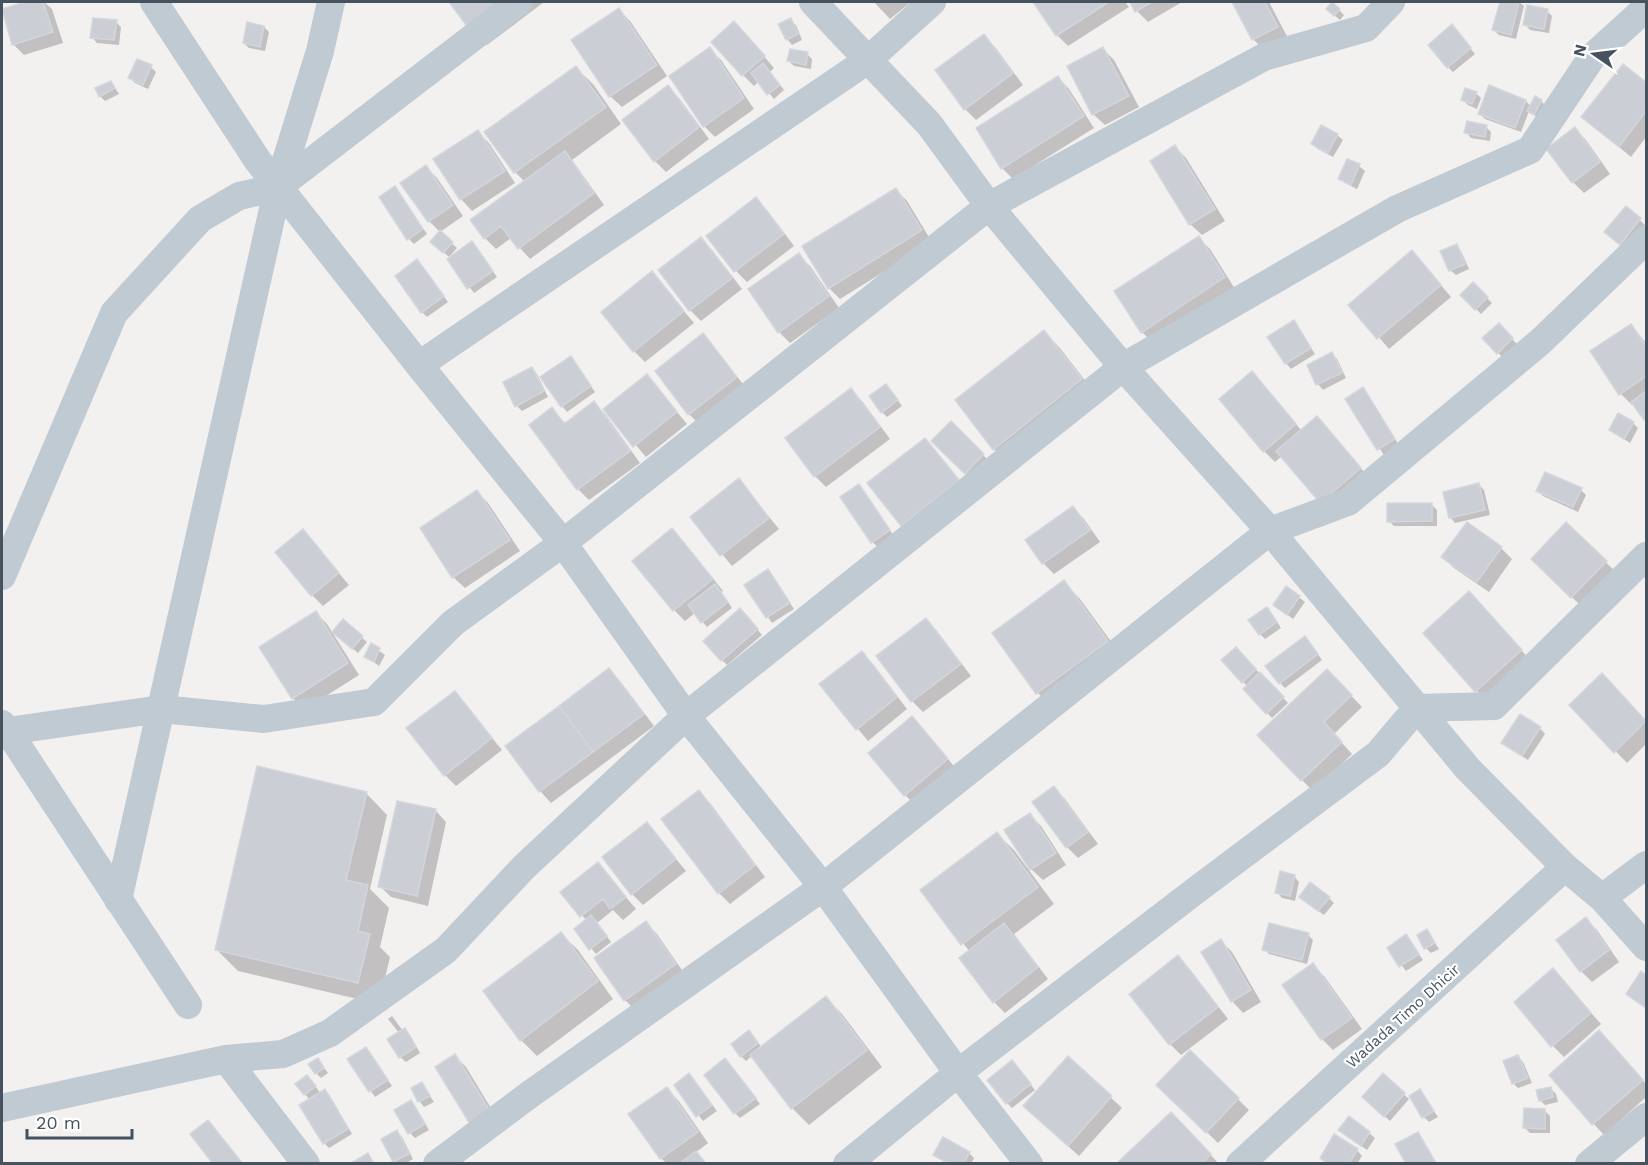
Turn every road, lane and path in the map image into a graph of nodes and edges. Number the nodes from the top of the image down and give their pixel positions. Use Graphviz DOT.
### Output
graph roads {
  1 [pos="154,2"];
  2 [pos="331,2"];
  3 [pos="519,2"];
  4 [pos="813,2"];
  5 [pos="932,2"];
  6 [pos="1391,2"];
  7 [pos="1647,8"];
  8 [pos="868,60"];
  9 [pos="278,187"];
  10 [pos="989,206"];
  11 [pos="1647,240"];
  12 [pos="419,365"];
  13 [pos="1123,367"];
  14 [pos="1270,531"];
  15 [pos="563,543"];
  16 [pos="1647,556"];
  17 [pos="2,576"];
  18 [pos="1417,708"];
  19 [pos="161,710"];
  20 [pos="686,716"];
  21 [pos="5,728"];
  22 [pos="1647,865"];
  23 [pos="1565,867"];
  24 [pos="823,887"];
  25 [pos="1602,898"];
  26 [pos="118,900"];
  27 [pos="1647,947"];
  28 [pos="188,1005"];
  29 [pos="226,1059"];
  30 [pos="958,1073"];
  31 [pos="2,1108"];
  32 [pos="1647,1117"];
  33 [pos="306,1164"];
  34 [pos="436,1164"];
  35 [pos="847,1164"];
  36 [pos="1029,1164"];
  37 [pos="1240,1164"];
  38 [pos="1589,1164"];
  1 -- 9 [label="street"];
  2 -- 9 [label="street"];
  3 -- 9 [label="street"];
  4 -- 8 [label="street"];
  5 -- 8 [label="street"];
  6 -- 10 [label="street"];
  7 -- 13 [label="street"];
  8 -- 10 [label="street"];
  8 -- 12 [label="street"];
  9 -- 12 [label="street"];
  9 -- 17 [label="street"];
  9 -- 19 [label="street"];
  10 -- 13 [label="street"];
  10 -- 15 [label="street"];
  11 -- 14 [label="street"];
  12 -- 15 [label="street"];
  13 -- 14 [label="street"];
  13 -- 20 [label="street"];
  14 -- 18 [label="street"];
  14 -- 24 [label="street"];
  15 -- 19 [label="street"];
  15 -- 20 [label="street"];
  16 -- 18 [label="street"];
  18 -- 23 [label="street"];
  18 -- 30 [label="street"];
  19 -- 21 [label="street"];
  19 -- 26 [label="street"];
  20 -- 24 [label="street"];
  20 -- 29 [label="street"];
  21 -- 26 [label="street"];
  22 -- 25 [label="street"];
  23 -- 25 [label="street"];
  23 -- 37 [label="street, Wadada Timo Dhicir"];
  24 -- 30 [label="street"];
  24 -- 34 [label="street"];
  25 -- 27 [label="street"];
  26 -- 28 [label="street"];
  29 -- 31 [label="street"];
  29 -- 33 [label="street"];
  30 -- 35 [label="street"];
  30 -- 36 [label="street"];
  32 -- 38 [label="street"];
}
